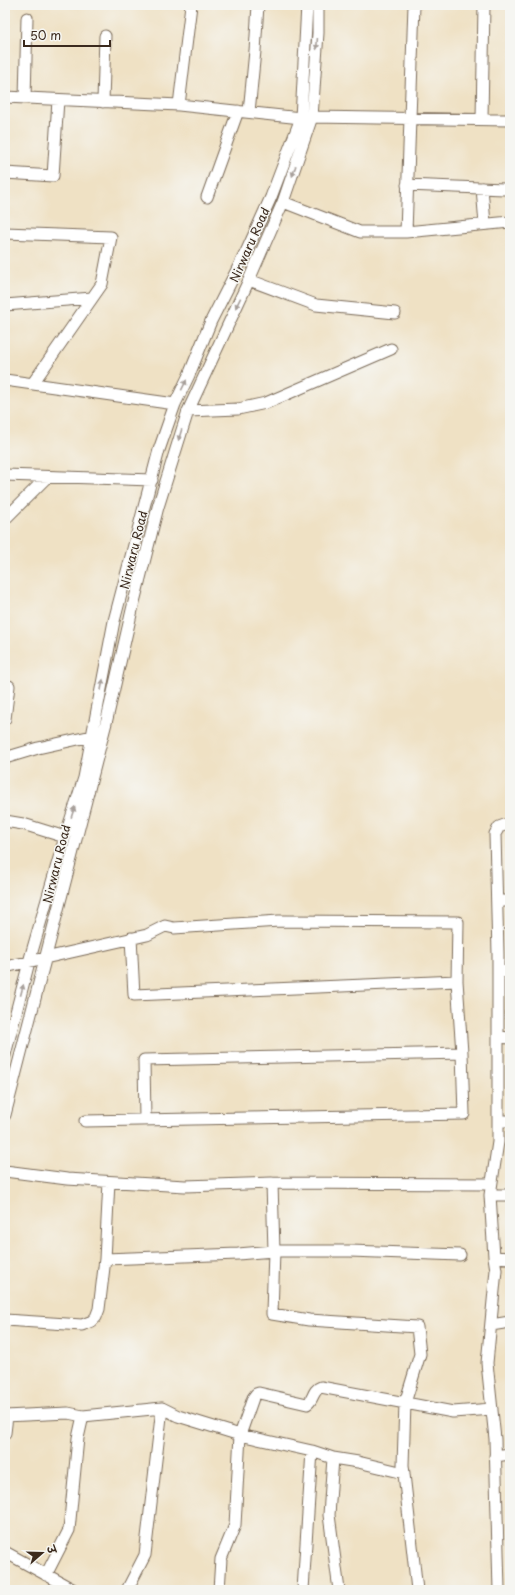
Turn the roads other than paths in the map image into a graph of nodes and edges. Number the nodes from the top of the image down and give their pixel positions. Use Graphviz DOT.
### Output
graph roads {
  1 [pos="191,5"];
  2 [pos="258,5"];
  3 [pos="307,5"];
  4 [pos="318,5"];
  5 [pos="414,5"];
  6 [pos="484,5"];
  7 [pos="27,18"];
  8 [pos="105,36"];
  9 [pos="5,97"];
  10 [pos="25,98"];
  11 [pos="58,100"];
  12 [pos="103,102"];
  13 [pos="179,105"];
  14 [pos="243,112"];
  15 [pos="307,117"];
  16 [pos="411,118"];
  17 [pos="482,119"];
  18 [pos="510,120"];
  19 [pos="5,173"];
  20 [pos="407,185"];
  21 [pos="482,188"];
  22 [pos="504,189"];
  23 [pos="208,197"];
  24 [pos="283,202"];
  25 [pos="510,222"];
  26 [pos="485,224"];
  27 [pos="406,232"];
  28 [pos="5,233"];
  29 [pos="249,280"];
  30 [pos="92,298"];
  31 [pos="5,305"];
  32 [pos="395,313"];
  33 [pos="392,349"];
  34 [pos="5,380"];
  35 [pos="33,383"];
  36 [pos="175,404"];
  37 [pos="188,410"];
  38 [pos="5,474"];
  39 [pos="47,477"];
  40 [pos="152,480"];
  41 [pos="5,519"];
  42 [pos="9,686"];
  43 [pos="5,719"];
  44 [pos="92,736"];
  45 [pos="5,758"];
  46 [pos="5,821"];
  47 [pos="510,823"];
  48 [pos="65,837"];
  49 [pos="497,901"];
  50 [pos="510,901"];
  51 [pos="131,938"];
  52 [pos="46,958"];
  53 [pos="29,962"];
  54 [pos="5,967"];
  55 [pos="510,971"];
  56 [pos="498,972"];
  57 [pos="457,981"];
  58 [pos="498,1037"];
  59 [pos="510,1038"];
  60 [pos="462,1053"];
  61 [pos="5,1055"];
  62 [pos="5,1114"];
  63 [pos="145,1120"];
  64 [pos="85,1121"];
  65 [pos="498,1121"];
  66 [pos="510,1121"];
  67 [pos="5,1171"];
  68 [pos="109,1182"];
  69 [pos="272,1183"];
  70 [pos="491,1189"];
  71 [pos="510,1195"];
  72 [pos="274,1251"];
  73 [pos="460,1255"];
  74 [pos="494,1257"];
  75 [pos="510,1258"];
  76 [pos="105,1259"];
  77 [pos="5,1320"];
  78 [pos="510,1322"];
  79 [pos="491,1325"];
  80 [pos="406,1404"];
  81 [pos="162,1408"];
  82 [pos="492,1409"];
  83 [pos="6,1416"];
  84 [pos="83,1416"];
  85 [pos="5,1433"];
  86 [pos="240,1434"];
  87 [pos="312,1450"];
  88 [pos="510,1454"];
  89 [pos="495,1456"];
  90 [pos="333,1458"];
  91 [pos="404,1473"];
  92 [pos="510,1540"];
  93 [pos="499,1543"];
  94 [pos="5,1552"];
  95 [pos="46,1575"];
  96 [pos="74,1590"];
  97 [pos="127,1590"];
  98 [pos="219,1590"];
  99 [pos="303,1590"];
  100 [pos="338,1590"];
  101 [pos="417,1590"];
  102 [pos="499,1590"];
  1 -- 13 [label="street"];
  2 -- 14 [label="street"];
  3 -- 15 [label="street, Nirwaru Road"];
  4 -- 15 [label="street, Nirwaru Road, one-way"];
  5 -- 16 [label="street"];
  6 -- 17 [label="street"];
  7 -- 10 [label="street"];
  8 -- 12 [label="street"];
  9 -- 10 [label="street"];
  10 -- 11 [label="street"];
  11 -- 12 [label="street"];
  11 -- 19 [label="street"];
  12 -- 13 [label="street"];
  13 -- 14 [label="street"];
  14 -- 15 [label="street"];
  14 -- 23 [label="street"];
  15 -- 16 [label="street"];
  15 -- 24 [label="street, Nirwaru Road, one-way"];
  36 -- 15 [label="street, Nirwaru Road, one-way"];
  16 -- 17 [label="street"];
  16 -- 20 [label="street"];
  17 -- 18 [label="street"];
  20 -- 21 [label="street"];
  20 -- 27 [label="street"];
  21 -- 22 [label="street"];
  21 -- 26 [label="street"];
  24 -- 27 [label="street"];
  24 -- 29 [label="street, Nirwaru Road"];
  25 -- 26 [label="street"];
  26 -- 27 [label="street"];
  28 -- 30 [label="street"];
  29 -- 32 [label="street"];
  29 -- 37 [label="street, Nirwaru Road, one-way"];
  30 -- 31 [label="street"];
  30 -- 35 [label="street"];
  33 -- 37 [label="street"];
  34 -- 35 [label="street"];
  35 -- 36 [label="street"];
  36 -- 37 [label="street"];
  36 -- 40 [label="street, Nirwaru Road"];
  37 -- 52 [label="street, Nirwaru Road, one-way"];
  38 -- 39 [label="street"];
  39 -- 40 [label="street"];
  39 -- 41 [label="street"];
  44 -- 40 [label="street, Nirwaru Road, one-way"];
  42 -- 43 [label="street"];
  44 -- 45 [label="street"];
  48 -- 44 [label="street, Nirwaru Road, one-way"];
  46 -- 48 [label="street"];
  47 -- 49 [label="street"];
  48 -- 53 [label="street, Nirwaru Road"];
  49 -- 50 [label="street"];
  49 -- 56 [label="street"];
  51 -- 52 [label="street"];
  51 -- 57 [label="street"];
  51 -- 57 [label="street"];
  52 -- 53 [label="street"];
  52 -- 62 [label="street, Nirwaru Road"];
  53 -- 54 [label="street"];
  61 -- 53 [label="street, Nirwaru Road, one-way"];
  55 -- 56 [label="street"];
  56 -- 58 [label="street"];
  57 -- 60 [label="street"];
  58 -- 59 [label="street"];
  58 -- 65 [label="street"];
  60 -- 63 [label="street"];
  60 -- 63 [label="street"];
  63 -- 64 [label="street"];
  65 -- 66 [label="street"];
  65 -- 70 [label="street"];
  67 -- 68 [label="street"];
  68 -- 69 [label="street"];
  68 -- 76 [label="street"];
  69 -- 70 [label="street"];
  69 -- 72 [label="street"];
  70 -- 71 [label="street"];
  70 -- 74 [label="street"];
  72 -- 73 [label="street"];
  72 -- 76 [label="street"];
  72 -- 80 [label="street"];
  74 -- 75 [label="street"];
  74 -- 79 [label="street"];
  76 -- 77 [label="street"];
  78 -- 79 [label="street"];
  79 -- 82 [label="street"];
  80 -- 82 [label="street"];
  80 -- 86 [label="street"];
  80 -- 91 [label="street"];
  81 -- 84 [label="street"];
  81 -- 86 [label="street"];
  81 -- 97 [label="street"];
  82 -- 89 [label="street"];
  83 -- 84 [label="street"];
  83 -- 85 [label="street"];
  84 -- 95 [label="street"];
  86 -- 87 [label="street"];
  86 -- 98 [label="street"];
  87 -- 90 [label="street"];
  87 -- 99 [label="street"];
  88 -- 89 [label="street"];
  89 -- 93 [label="street"];
  90 -- 91 [label="street"];
  90 -- 100 [label="street"];
  91 -- 101 [label="street"];
  92 -- 93 [label="street"];
  93 -- 102 [label="street"];
  94 -- 95 [label="street"];
  95 -- 96 [label="street"];
}
